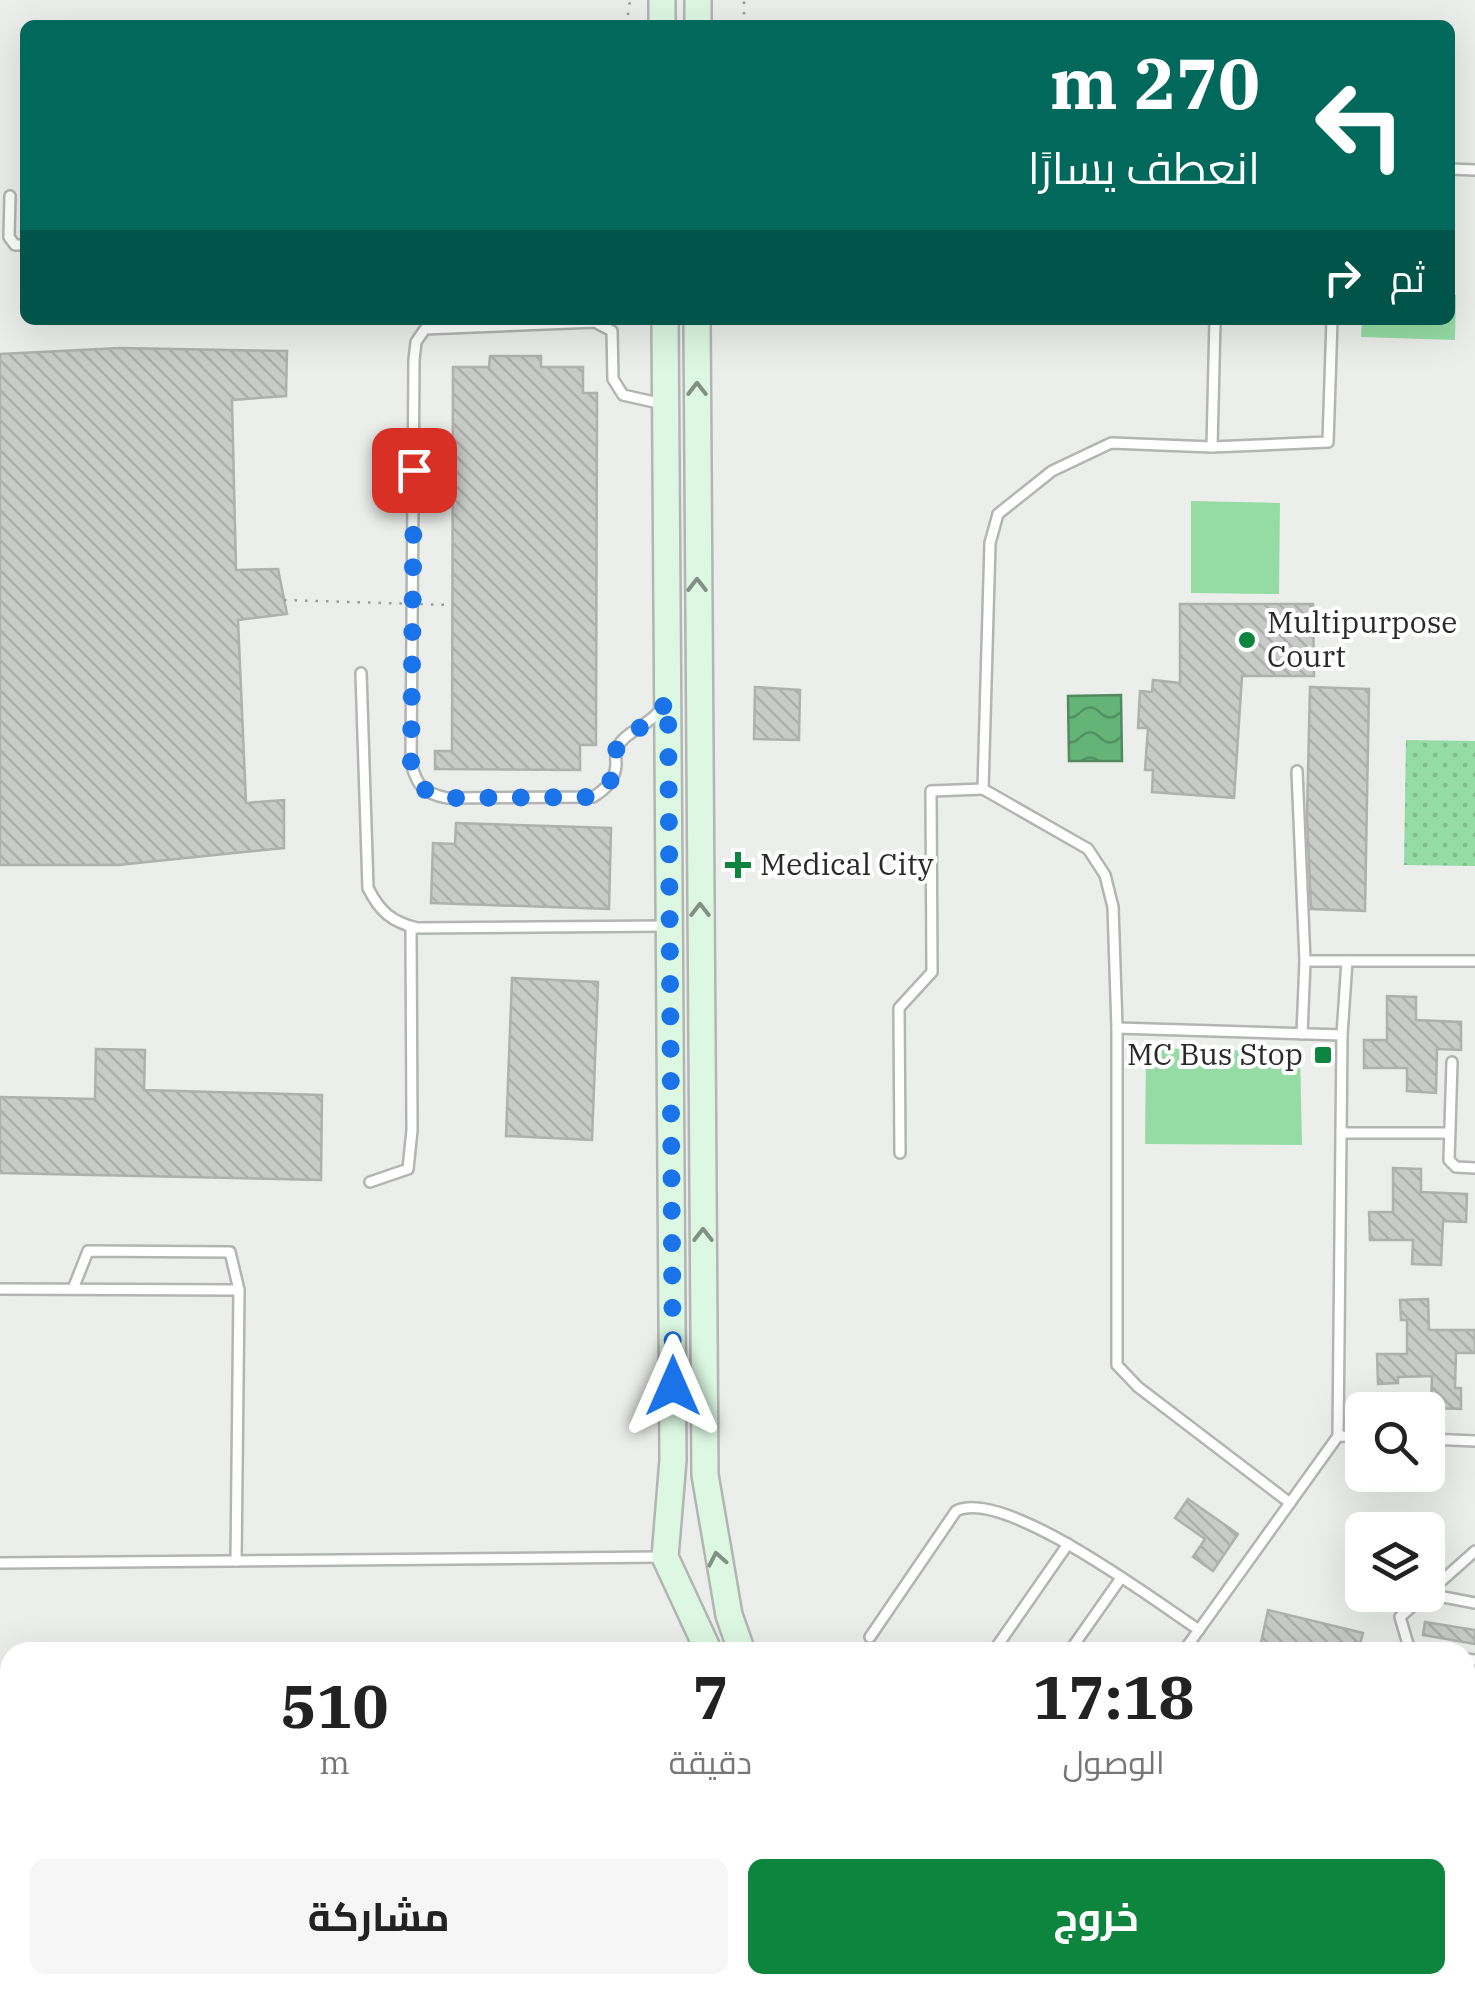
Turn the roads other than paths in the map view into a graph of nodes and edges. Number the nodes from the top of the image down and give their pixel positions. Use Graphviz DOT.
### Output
graph roads {
  1 [pos="10,196"];
  2 [pos="20,245"];
  3 [pos="478,325"];
  4 [pos="601,325"];
  5 [pos="665,325"];
  6 [pos="697,325"];
  7 [pos="1215,325"];
  8 [pos="1332,325"];
  9 [pos="666,405"];
  10 [pos="1212,447"];
  11 [pos="361,673"];
  12 [pos="668,700"];
  13 [pos="1297,771"];
  14 [pos="983,789"];
  15 [pos="670,926"];
  16 [pos="411,927"];
  17 [pos="1305,961"];
  18 [pos="1347,961"];
  19 [pos="1475,961"];
  20 [pos="1117,1028"];
  21 [pos="1302,1034"];
  22 [pos="1342,1035"];
  23 [pos="1452,1062"];
  24 [pos="1341,1133"];
  25 [pos="1449,1133"];
  26 [pos="900,1153"];
  27 [pos="1475,1168"];
  28 [pos="370,1182"];
  29 [pos="0,1289"];
  30 [pos="73,1290"];
  31 [pos="238,1290"];
  32 [pos="1338,1436"];
  33 [pos="1345,1436"];
  34 [pos="1445,1439"];
  35 [pos="1475,1440"];
  36 [pos="1290,1502"];
  37 [pos="1068,1544"];
  38 [pos="1475,1550"];
  39 [pos="665,1557"];
  40 [pos="236,1561"];
  41 [pos="0,1562"];
  42 [pos="1121,1578"];
  43 [pos="1445,1578"];
  44 [pos="1445,1597"];
  45 [pos="1475,1603"];
  46 [pos="1406,1612"];
  47 [pos="1199,1630"];
  48 [pos="870,1637"];
  49 [pos="704,1642"];
  50 [pos="732,1642"];
  51 [pos="1000,1642"];
  52 [pos="1076,1642"];
  53 [pos="1190,1642"];
  54 [pos="1407,1642"];
  1 -- 2 [label="lane"];
  3 -- 12 [label="lane"];
  4 -- 9 [label="lane"];
  5 -- 9 [label="street"];
  50 -- 6 [label="street, one-way"];
  7 -- 10 [label="lane"];
  8 -- 10 [label="lane"];
  9 -- 12 [label="street"];
  10 -- 14 [label="lane"];
  11 -- 16 [label="lane"];
  12 -- 15 [label="street"];
  13 -- 17 [label="lane"];
  14 -- 20 [label="lane"];
  14 -- 26 [label="lane"];
  15 -- 16 [label="lane"];
  15 -- 39 [label="street"];
  16 -- 28 [label="lane"];
  17 -- 18 [label="lane"];
  17 -- 21 [label="lane"];
  18 -- 19 [label="lane"];
  18 -- 22 [label="lane"];
  20 -- 21 [label="lane"];
  20 -- 36 [label="lane"];
  21 -- 22 [label="lane"];
  22 -- 24 [label="lane"];
  23 -- 25 [label="lane"];
  24 -- 25 [label="lane"];
  24 -- 32 [label="lane"];
  25 -- 27 [label="lane"];
  29 -- 30 [label="lane"];
  30 -- 31 [label="lane"];
  30 -- 31 [label="lane"];
  31 -- 40 [label="lane"];
  32 -- 33 [label="lane"];
  32 -- 36 [label="lane"];
  34 -- 35 [label="lane"];
  36 -- 47 [label="lane"];
  37 -- 42 [label="lane"];
  37 -- 48 [label="lane"];
  37 -- 51 [label="lane"];
  38 -- 43 [label="lane"];
  39 -- 40 [label="lane"];
  39 -- 49 [label="street"];
  40 -- 41 [label="lane"];
  42 -- 47 [label="lane"];
  42 -- 52 [label="lane"];
  44 -- 45 [label="lane"];
  46 -- 54 [label="lane"];
  47 -- 53 [label="lane"];
}
